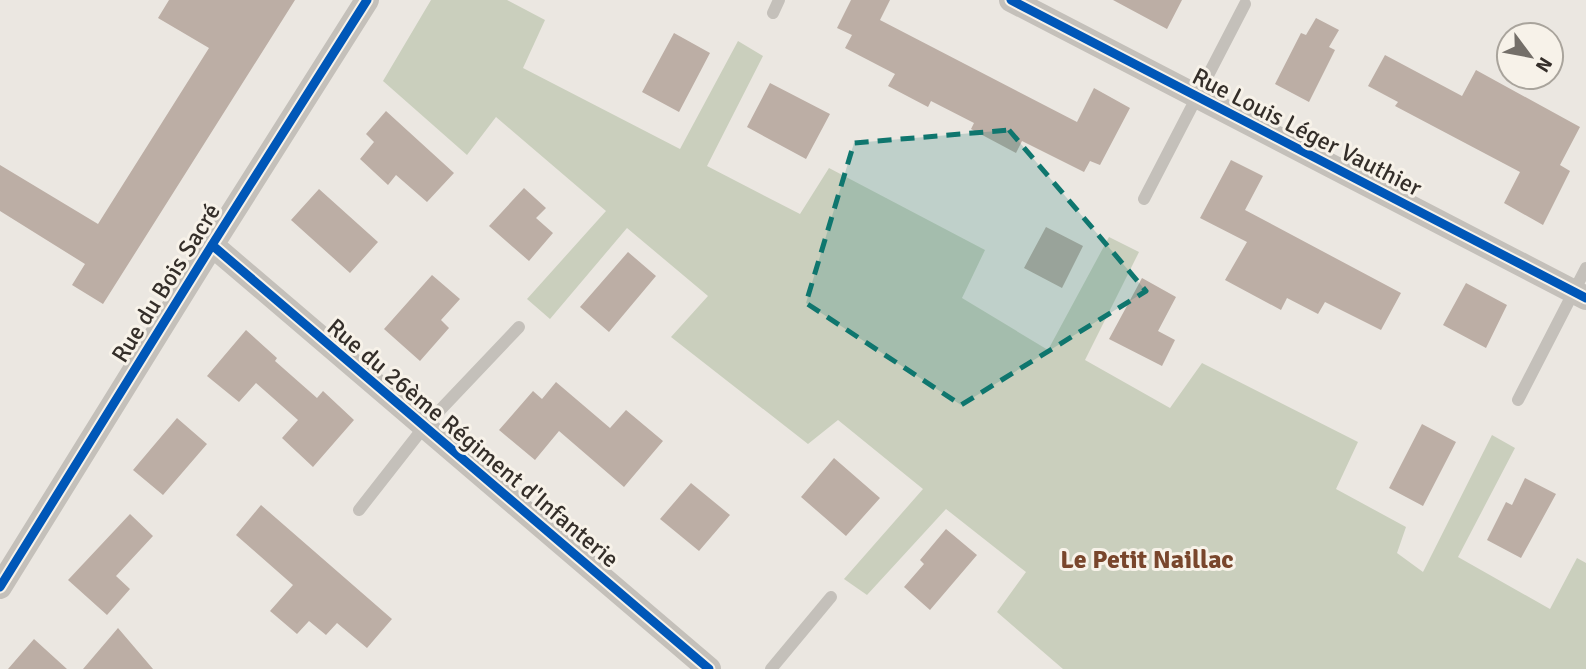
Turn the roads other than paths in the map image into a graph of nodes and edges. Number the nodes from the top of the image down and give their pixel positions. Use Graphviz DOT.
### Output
graph roads {
  1 [pos="367,0"];
  2 [pos="779,0"];
  3 [pos="1011,0"];
  4 [pos="1245,4"];
  5 [pos="773,13"];
  6 [pos="1197,97"];
  7 [pos="1144,199"];
  8 [pos="212,245"];
  9 [pos="1586,268"];
  10 [pos="1580,295"];
  11 [pos="519,327"];
  12 [pos="1518,400"];
  13 [pos="424,427"];
  14 [pos="359,510"];
  15 [pos="0,587"];
  16 [pos="831,597"];
  17 [pos="709,669"];
  18 [pos="771,669"];
  1 -- 8 [label="street, Rue du Bois Sacré"];
  2 -- 5 [label="lane"];
  3 -- 6 [label="street, Rue Louis Léger Vauthier"];
  4 -- 6 [label="lane"];
  6 -- 7 [label="lane"];
  6 -- 10 [label="street, Rue Louis Léger Vauthier"];
  8 -- 13 [label="street, Rue du 26ème Régiment d'Infanterie"];
  8 -- 15 [label="street, Rue du Bois Sacré"];
  9 -- 10 [label="lane"];
  10 -- 12 [label="lane"];
  11 -- 13 [label="lane"];
  13 -- 14 [label="lane"];
  13 -- 17 [label="street, Rue du 26ème Régiment d'Infanterie"];
  16 -- 18 [label="lane"];
}
